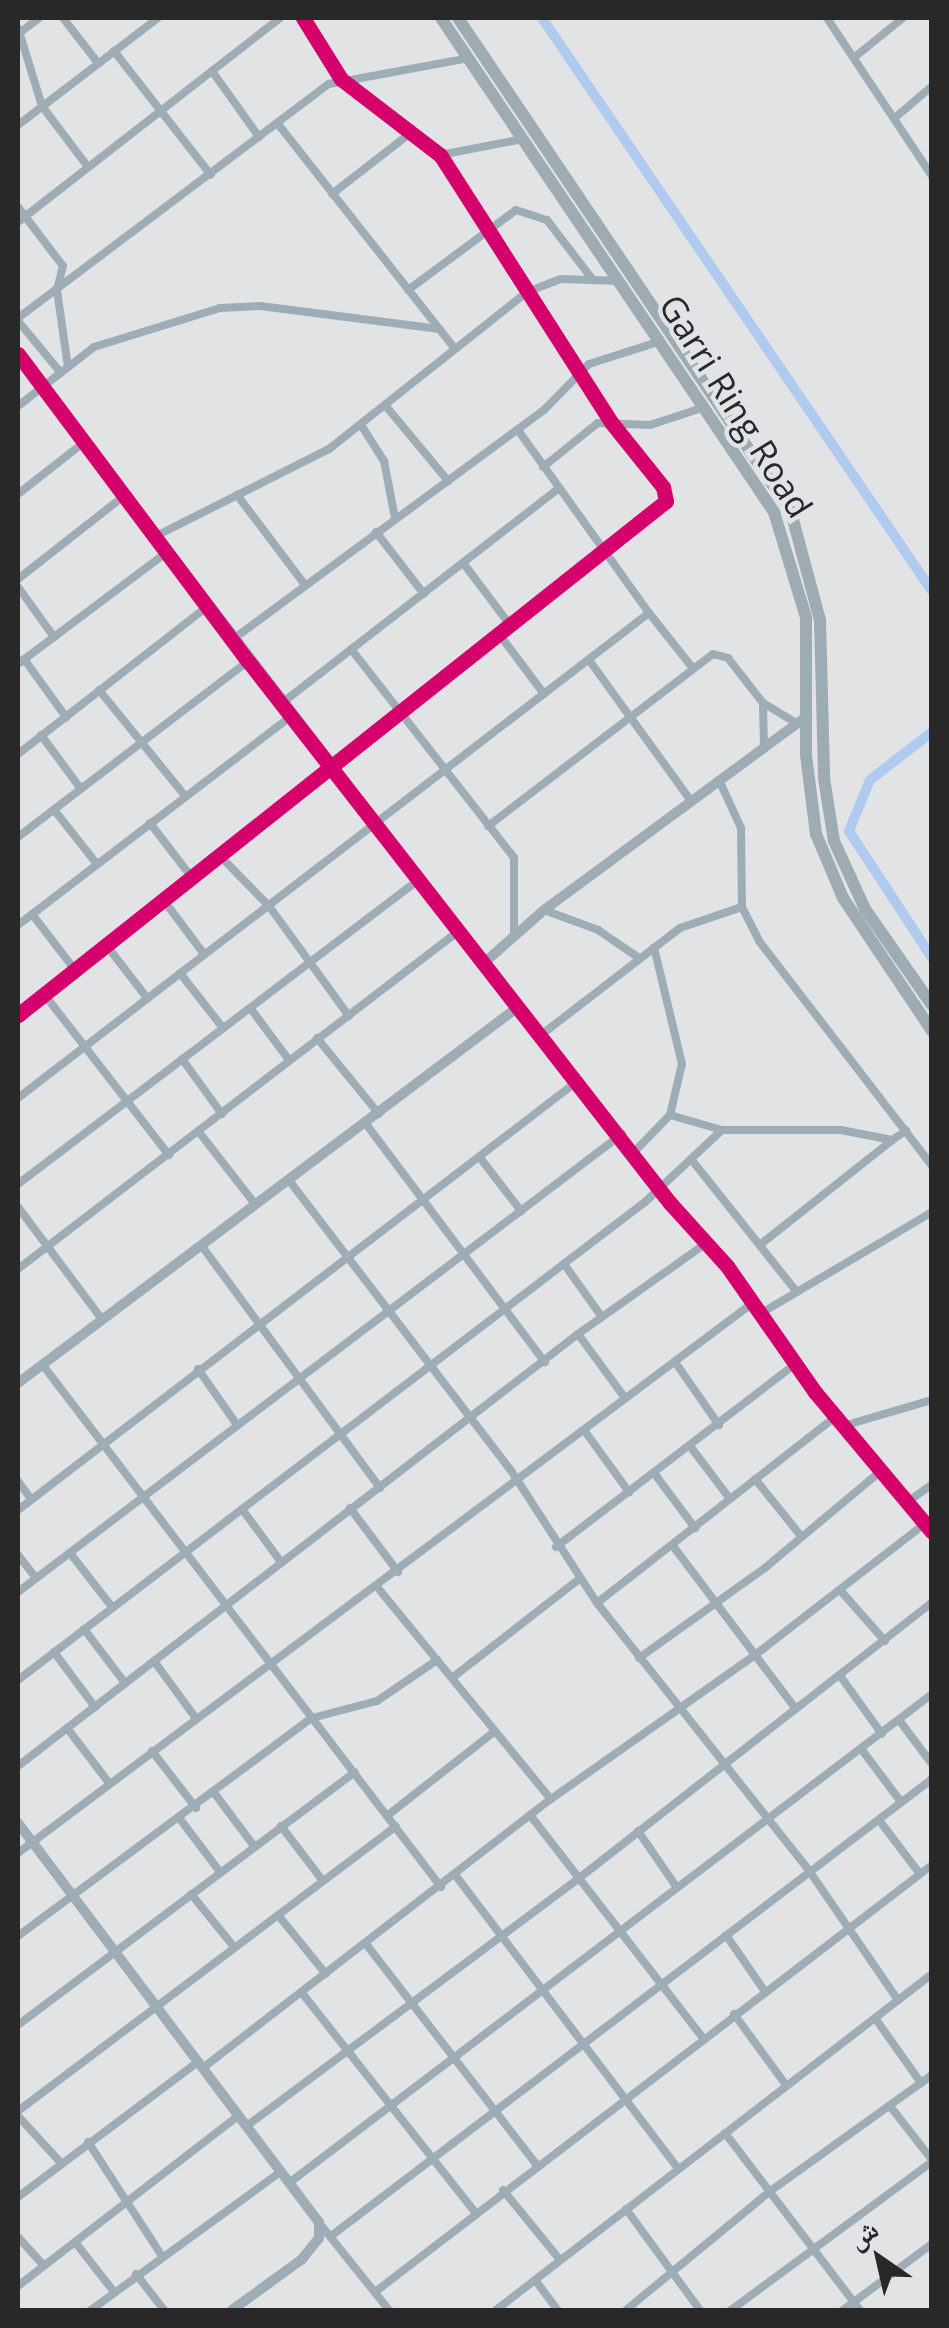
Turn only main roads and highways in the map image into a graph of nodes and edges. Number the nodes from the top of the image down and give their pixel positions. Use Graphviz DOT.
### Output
graph roads {
  1 [pos="441,18"];
  2 [pos="458,18"];
  3 [pos="932,1005"];
  4 [pos="932,1031"];
  1 -- 4 [label="highway, Garri Ring Road"];
  2 -- 3 [label="highway, Garri Ring Road"];
}
